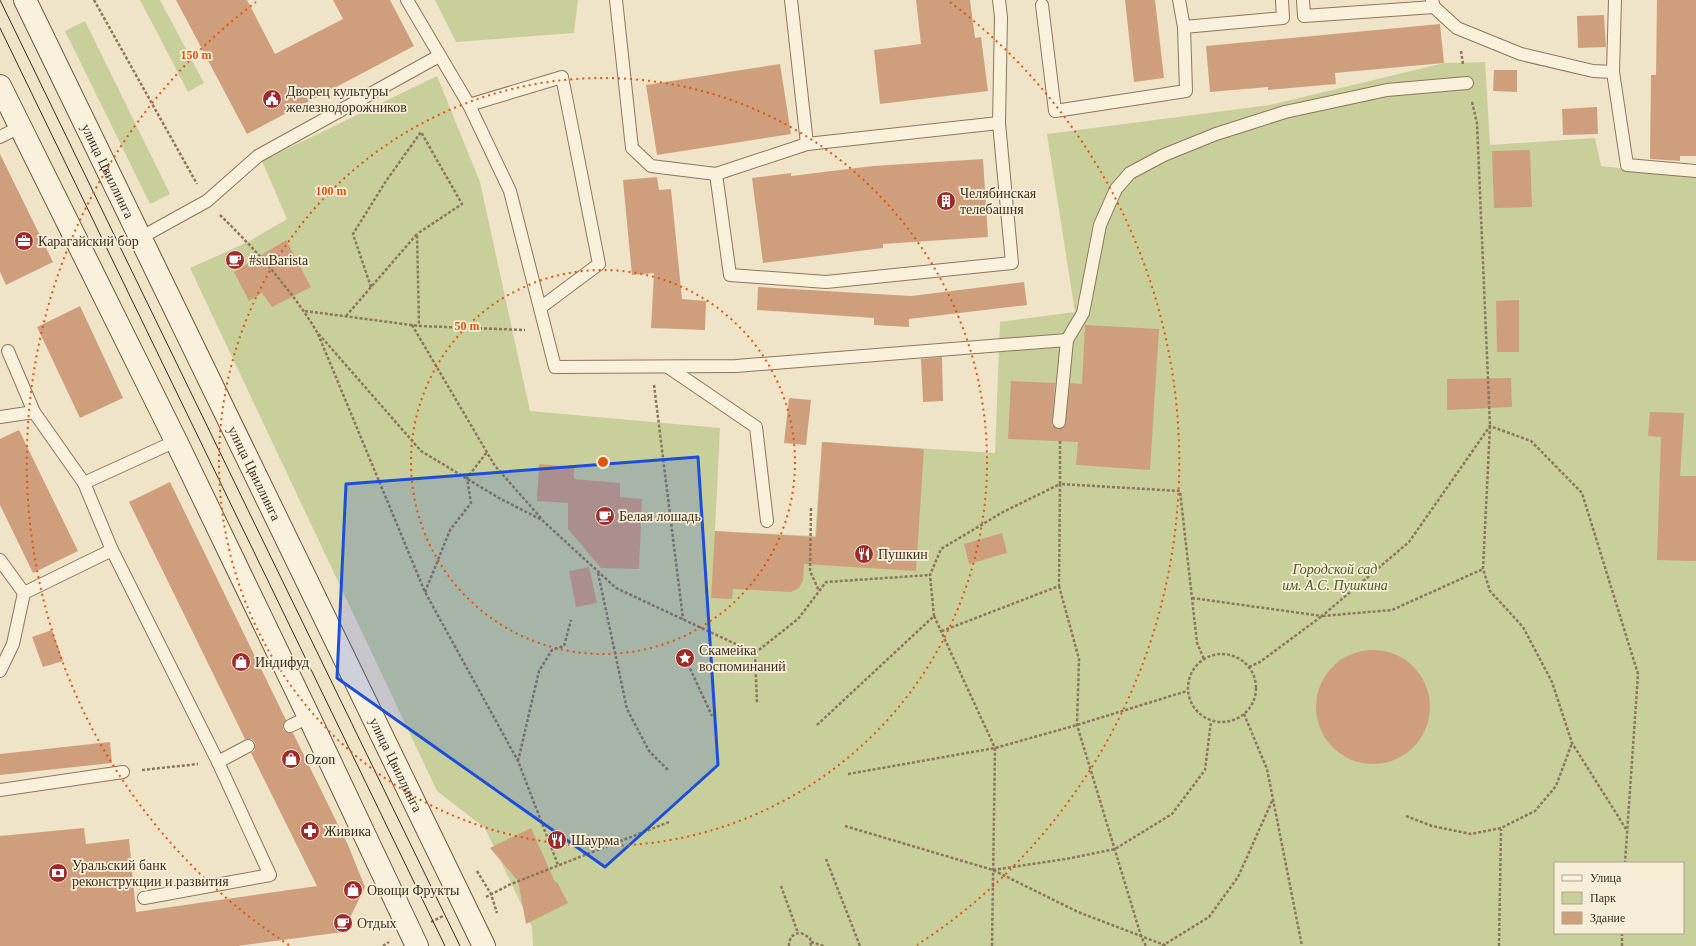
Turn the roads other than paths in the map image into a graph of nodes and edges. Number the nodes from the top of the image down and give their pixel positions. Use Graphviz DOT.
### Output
graph roads {
  1 [pos="25,0"];
  2 [pos="406,0"];
  3 [pos="616,0"];
  4 [pos="792,0"];
  5 [pos="999,0"];
  6 [pos="1179,0"];
  7 [pos="1282,0"];
  8 [pos="1303,0"];
  9 [pos="1615,0"];
  10 [pos="1433,4"];
  11 [pos="1042,5"];
  12 [pos="1184,27"];
  13 [pos="439,56"];
  14 [pos="1613,72"];
  15 [pos="1467,83"];
  16 [pos="0,86"];
  17 [pos="469,105"];
  18 [pos="999,123"];
  19 [pos="20,127"];
  20 [pos="0,137"];
  21 [pos="807,144"];
  22 [pos="1696,171"];
  23 [pos="716,174"];
  24 [pos="140,238"];
  25 [pos="540,308"];
  26 [pos="1067,340"];
  27 [pos="8,351"];
  28 [pos="668,367"];
  29 [pos="34,412"];
  30 [pos="0,417"];
  31 [pos="1059,422"];
  32 [pos="176,440"];
  33 [pos="84,483"];
  34 [pos="767,521"];
  35 [pos="112,550"];
  36 [pos="0,560"];
  37 [pos="24,594"];
  38 [pos="0,671"];
  39 [pos="309,717"];
  40 [pos="290,726"];
  41 [pos="248,746"];
  42 [pos="218,762"];
  43 [pos="123,772"];
  44 [pos="0,790"];
  45 [pos="144,898"];
  46 [pos="416,946"];
  47 [pos="484,946"];
  1 -- 24 [label="main road, улица Цвиллинга"];
  2 -- 13 [label="lane"];
  3 -- 23 [label="lane"];
  4 -- 21 [label="lane"];
  5 -- 18 [label="lane"];
  6 -- 12 [label="lane"];
  7 -- 12 [label="lane"];
  8 -- 10 [label="lane"];
  9 -- 14 [label="lane"];
  10 -- 14 [label="lane"];
  11 -- 12 [label="lane"];
  13 -- 17 [label="lane"];
  13 -- 24 [label="lane"];
  14 -- 22 [label="lane"];
  15 -- 26 [label="lane"];
  16 -- 19 [label="main road"];
  17 -- 25 [label="lane"];
  17 -- 25 [label="lane"];
  18 -- 21 [label="lane"];
  18 -- 23 [label="lane"];
  19 -- 20 [label="lane"];
  19 -- 32 [label="main road"];
  21 -- 23 [label="lane"];
  24 -- 47 [label="main road, улица Цвиллинга"];
  25 -- 28 [label="lane"];
  26 -- 28 [label="lane"];
  26 -- 31 [label="lane"];
  27 -- 29 [label="lane"];
  28 -- 34 [label="lane"];
  29 -- 30 [label="lane"];
  29 -- 33 [label="lane"];
  32 -- 33 [label="lane"];
  32 -- 39 [label="main road"];
  33 -- 35 [label="lane"];
  35 -- 37 [label="lane"];
  35 -- 42 [label="lane"];
  36 -- 37 [label="lane"];
  37 -- 38 [label="lane"];
  39 -- 40 [label="lane"];
  39 -- 46 [label="main road"];
  41 -- 42 [label="lane"];
  42 -- 45 [label="lane"];
  43 -- 44 [label="lane"];
}
